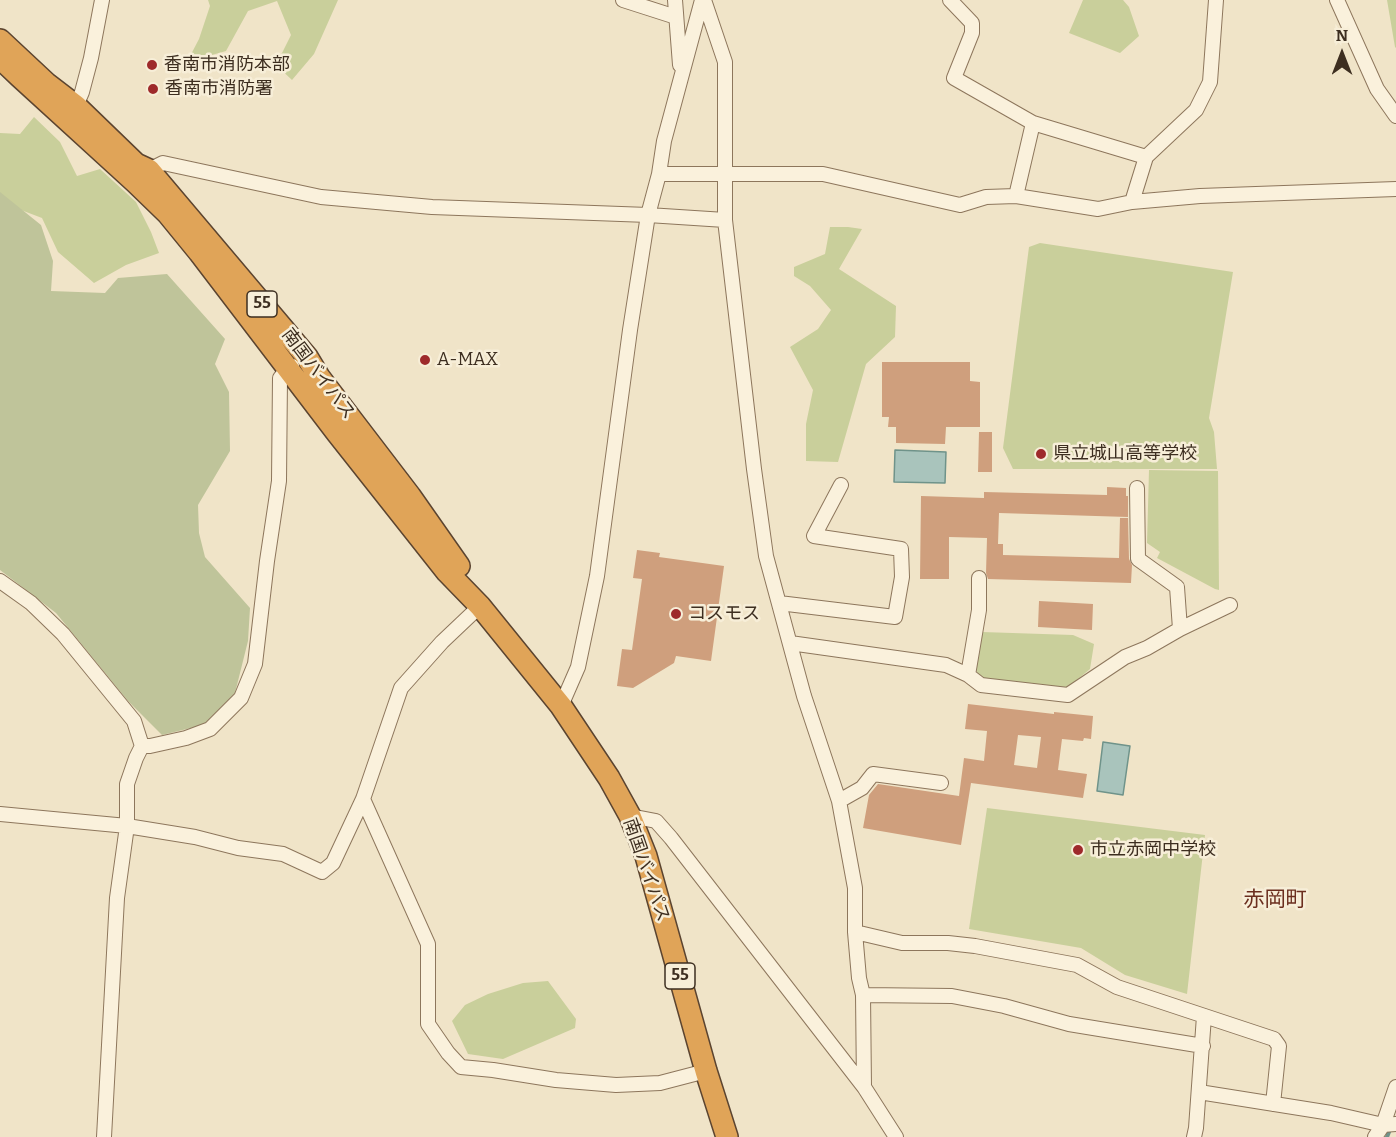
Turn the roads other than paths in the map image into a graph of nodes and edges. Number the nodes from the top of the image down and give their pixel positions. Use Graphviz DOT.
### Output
graph roads {
  1 [pos="102,0"];
  2 [pos="623,0"];
  3 [pos="675,0"];
  4 [pos="703,0"];
  5 [pos="950,0"];
  6 [pos="1216,0"];
  7 [pos="1337,0"];
  8 [pos="676,16"];
  9 [pos="0,40"];
  10 [pos="0,58"];
  11 [pos="681,76"];
  12 [pos="71,112"];
  13 [pos="1396,116"];
  14 [pos="1033,123"];
  15 [pos="1146,157"];
  16 [pos="724,173"];
  17 [pos="658,174"];
  18 [pos="142,176"];
  19 [pos="1396,189"];
  20 [pos="1016,196"];
  21 [pos="1132,202"];
  22 [pos="648,215"];
  23 [pos="725,220"];
  24 [pos="307,357"];
  25 [pos="288,368"];
  26 [pos="841,485"];
  27 [pos="1137,488"];
  28 [pos="979,578"];
  29 [pos="0,581"];
  30 [pos="779,603"];
  31 [pos="1230,605"];
  32 [pos="480,606"];
  33 [pos="1180,629"];
  34 [pos="790,643"];
  35 [pos="968,675"];
  36 [pos="561,706"];
  37 [pos="142,746"];
  38 [pos="941,783"];
  39 [pos="363,799"];
  40 [pos="838,801"];
  41 [pos="0,814"];
  42 [pos="630,816"];
  43 [pos="127,826"];
  44 [pos="855,932"];
  45 [pos="863,996"];
  46 [pos="1204,1016"];
  47 [pos="1203,1046"];
  48 [pos="706,1071"];
  49 [pos="864,1087"];
  50 [pos="1396,1087"];
  51 [pos="1199,1092"];
  52 [pos="1273,1104"];
  53 [pos="1389,1124"];
  54 [pos="104,1137"];
  55 [pos="727,1137"];
  56 [pos="896,1137"];
  57 [pos="1194,1137"];
  58 [pos="1375,1137"];
  1 -- 12 [label="street"];
  2 -- 8 [label="street"];
  3 -- 8 [label="street"];
  4 -- 11 [label="street"];
  4 -- 16 [label="street"];
  5 -- 14 [label="street"];
  6 -- 15 [label="street"];
  7 -- 13 [label="street"];
  8 -- 11 [label="street"];
  9 -- 12 [label="highway, 南国バイパス / 55"];
  10 -- 12 [label="highway, 南国バイパス / 55"];
  11 -- 17 [label="street"];
  12 -- 18 [label="highway, 南国バイパス / 55"];
  14 -- 15 [label="street"];
  14 -- 20 [label="street"];
  15 -- 21 [label="street"];
  16 -- 17 [label="street"];
  16 -- 20 [label="street"];
  16 -- 23 [label="street"];
  17 -- 22 [label="street"];
  18 -- 22 [label="street"];
  18 -- 24 [label="highway, 南国バイパス / 55"];
  18 -- 25 [label="highway, 南国バイパス / 55"];
  19 -- 21 [label="street"];
  20 -- 21 [label="street"];
  22 -- 23 [label="street"];
  22 -- 36 [label="street"];
  23 -- 30 [label="street"];
  24 -- 25 [label="street"];
  24 -- 32 [label="highway, 南国バイパス / 55"];
  25 -- 32 [label="highway, 南国バイパス / 55"];
  25 -- 37 [label="street"];
  26 -- 30 [label="street"];
  27 -- 33 [label="street"];
  28 -- 35 [label="street"];
  29 -- 37 [label="street"];
  30 -- 34 [label="street"];
  31 -- 33 [label="street"];
  32 -- 36 [label="highway, 南国バイパス / 55"];
  32 -- 39 [label="street"];
  33 -- 35 [label="street"];
  34 -- 35 [label="street"];
  34 -- 40 [label="street"];
  36 -- 42 [label="highway, 南国バイパス / 55"];
  37 -- 43 [label="street"];
  38 -- 40 [label="street"];
  39 -- 43 [label="street"];
  39 -- 48 [label="street"];
  40 -- 44 [label="street"];
  41 -- 43 [label="street"];
  42 -- 48 [label="highway, 南国バイパス / 55"];
  42 -- 49 [label="street"];
  43 -- 54 [label="street"];
  44 -- 45 [label="street"];
  44 -- 46 [label="street"];
  45 -- 47 [label="street"];
  45 -- 49 [label="street"];
  46 -- 47 [label="street"];
  46 -- 52 [label="street"];
  47 -- 51 [label="street"];
  48 -- 55 [label="highway, 南国バイパス / 55"];
  49 -- 56 [label="street"];
  50 -- 53 [label="street"];
  51 -- 52 [label="street"];
  51 -- 57 [label="street"];
  52 -- 53 [label="street"];
  53 -- 58 [label="street"];
}
